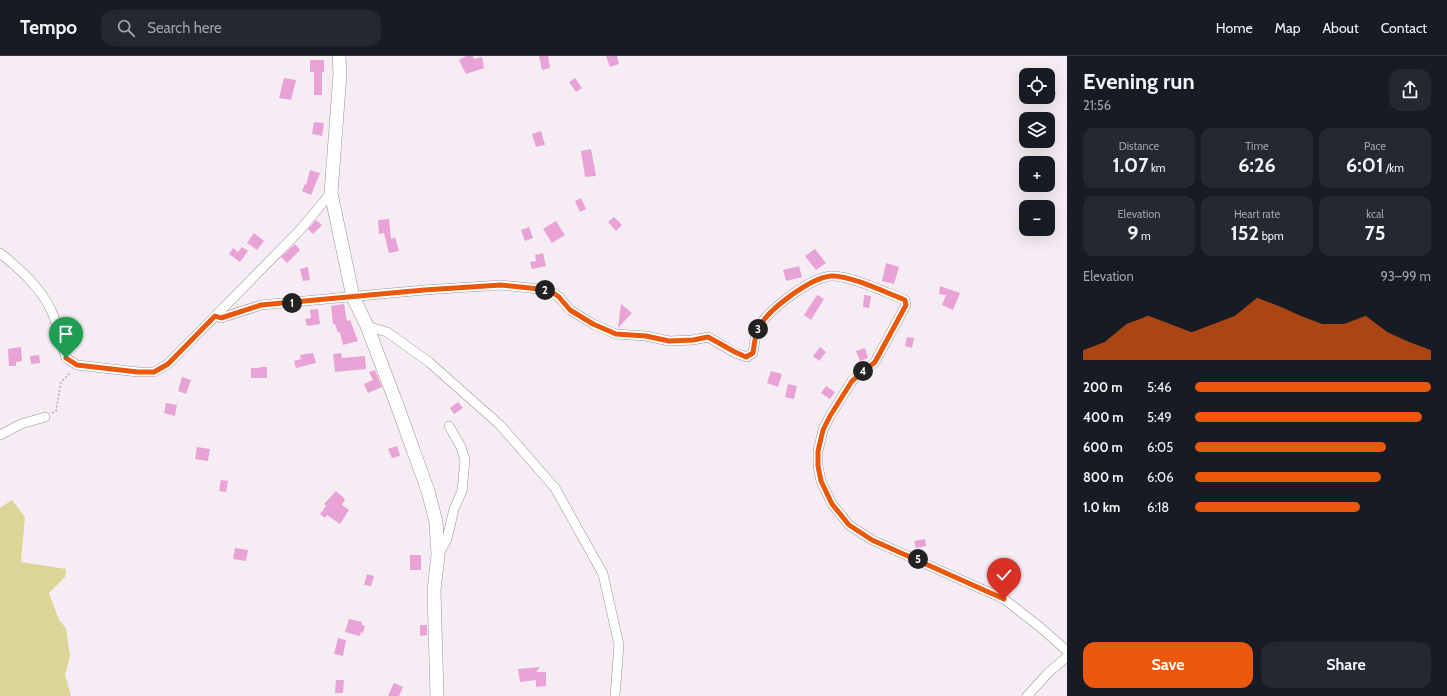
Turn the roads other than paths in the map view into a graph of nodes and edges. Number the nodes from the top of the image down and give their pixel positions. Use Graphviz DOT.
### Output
graph roads {
  1 [pos="339,56"];
  2 [pos="331,193"];
  3 [pos="0,253"];
  4 [pos="353,298"];
  5 [pos="215,316"];
  6 [pos="367,326"];
  7 [pos="45,417"];
  8 [pos="449,426"];
  9 [pos="0,435"];
  10 [pos="438,555"];
  11 [pos="1067,651"];
  12 [pos="1067,658"];
  13 [pos="437,696"];
  14 [pos="614,696"];
  15 [pos="1027,696"];
  1 -- 2 [label="street"];
  2 -- 4 [label="street"];
  2 -- 5 [label="street"];
  3 -- 5 [label="street"];
  4 -- 5 [label="street"];
  4 -- 6 [label="street"];
  4 -- 11 [label="street"];
  6 -- 10 [label="street"];
  6 -- 14 [label="street"];
  7 -- 9 [label="street"];
  8 -- 10 [label="street"];
  10 -- 13 [label="street"];
  12 -- 15 [label="street"];
}
